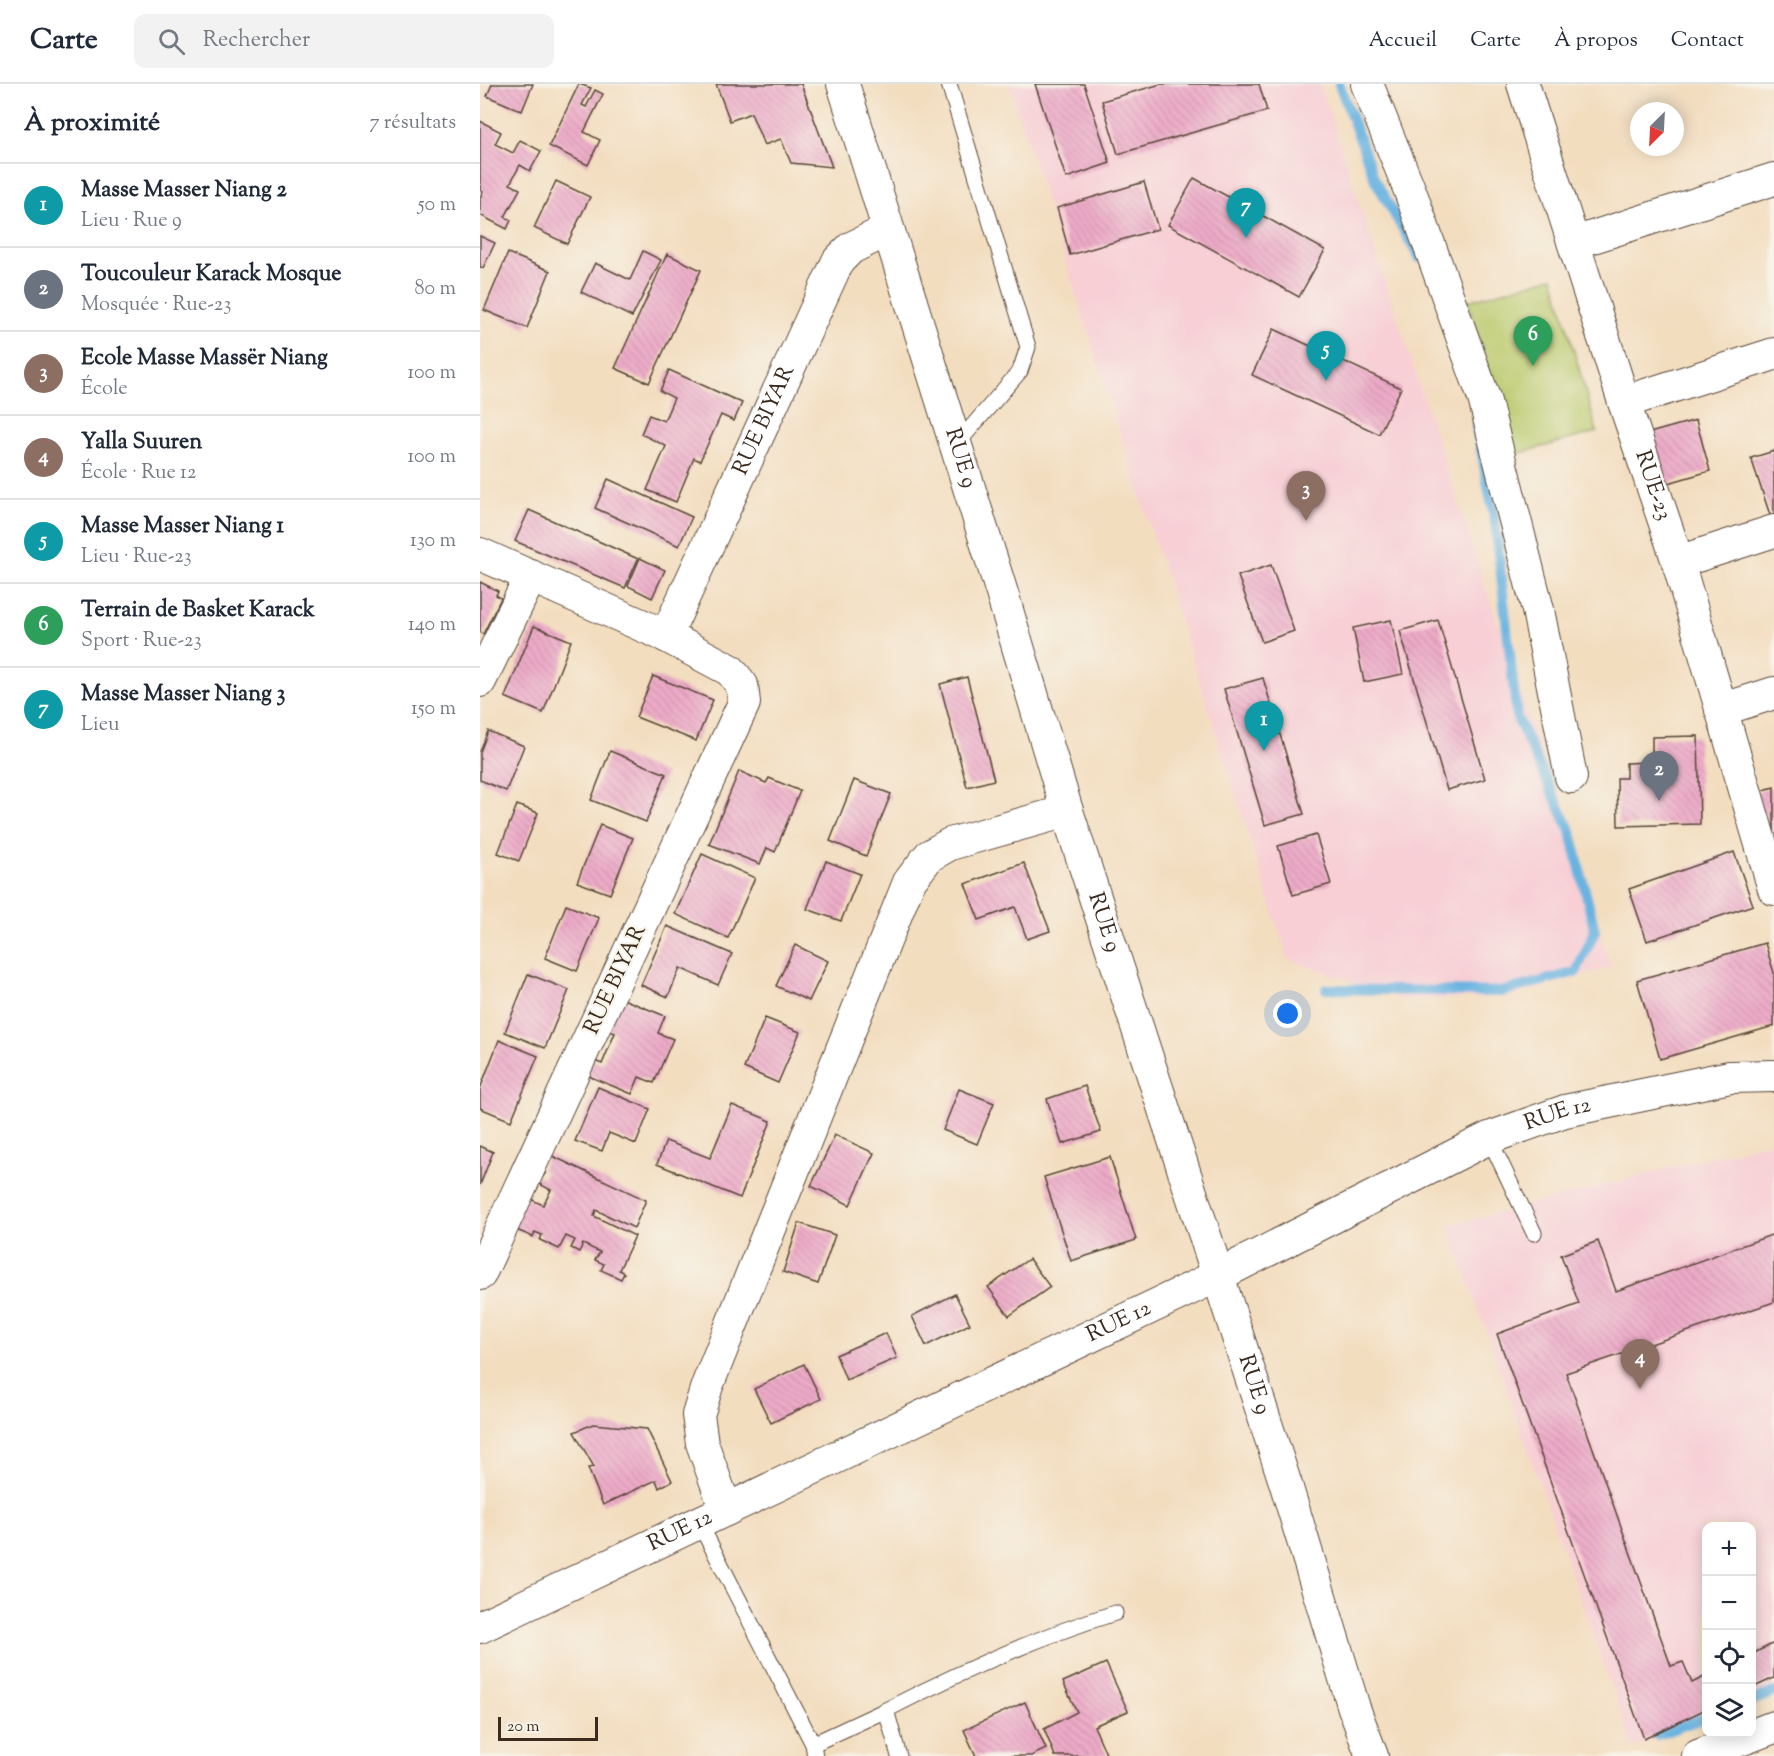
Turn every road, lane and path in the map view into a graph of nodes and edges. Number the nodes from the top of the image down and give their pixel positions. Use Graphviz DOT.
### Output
graph roads {
  1 [pos="843,84"];
  2 [pos="949,84"];
  3 [pos="1367,84"];
  4 [pos="1523,84"];
  5 [pos="1774,179"];
  6 [pos="888,230"];
  7 [pos="1574,243"];
  8 [pos="1774,354"];
  9 [pos="1624,402"];
  10 [pos="956,445"];
  11 [pos="1774,531"];
  12 [pos="480,554"];
  13 [pos="1678,562"];
  14 [pos="531,576"];
  15 [pos="666,636"];
  16 [pos="480,681"];
  17 [pos="1774,693"];
  18 [pos="1721,710"];
  19 [pos="1571,777"];
  20 [pos="1067,810"];
  21 [pos="1773,880"];
  22 [pos="1774,1076"];
  23 [pos="1489,1138"];
  24 [pos="1534,1233"];
  25 [pos="487,1242"];
  26 [pos="480,1274"];
  27 [pos="1217,1276"];
  28 [pos="712,1516"];
  29 [pos="1115,1613"];
  30 [pos="480,1627"];
  31 [pos="886,1710"];
  32 [pos="1774,1726"];
  33 [pos="814,1750"];
  34 [pos="900,1756"];
  35 [pos="1372,1756"];
  36 [pos="1698,1756"];
  1 -- 6 [label="street, RUE 9"];
  2 -- 10 [label="lane"];
  3 -- 19 [label="street"];
  4 -- 7 [label="street, RUE-23"];
  5 -- 7 [label="street"];
  6 -- 10 [label="street, RUE 9"];
  6 -- 15 [label="street, RUE BIYAR"];
  7 -- 9 [label="street, RUE-23"];
  8 -- 9 [label="street"];
  9 -- 13 [label="street, RUE-23"];
  10 -- 20 [label="street, RUE 9"];
  11 -- 13 [label="street"];
  12 -- 14 [label="street"];
  13 -- 18 [label="street, RUE-23"];
  14 -- 15 [label="street"];
  14 -- 16 [label="street"];
  15 -- 25 [label="street, RUE BIYAR"];
  17 -- 18 [label="street"];
  18 -- 21 [label="street, RUE-23"];
  20 -- 27 [label="street, RUE 9"];
  20 -- 28 [label="street"];
  22 -- 23 [label="street, RUE 12"];
  23 -- 24 [label="lane"];
  23 -- 27 [label="street, RUE 12"];
  25 -- 26 [label="street, RUE BIYAR"];
  27 -- 28 [label="street, RUE 12"];
  27 -- 35 [label="street, RUE 9"];
  28 -- 30 [label="street, RUE 12"];
  28 -- 33 [label="lane"];
  29 -- 31 [label="lane"];
  31 -- 33 [label="lane"];
  31 -- 34 [label="lane"];
  32 -- 36 [label="street"];
}
